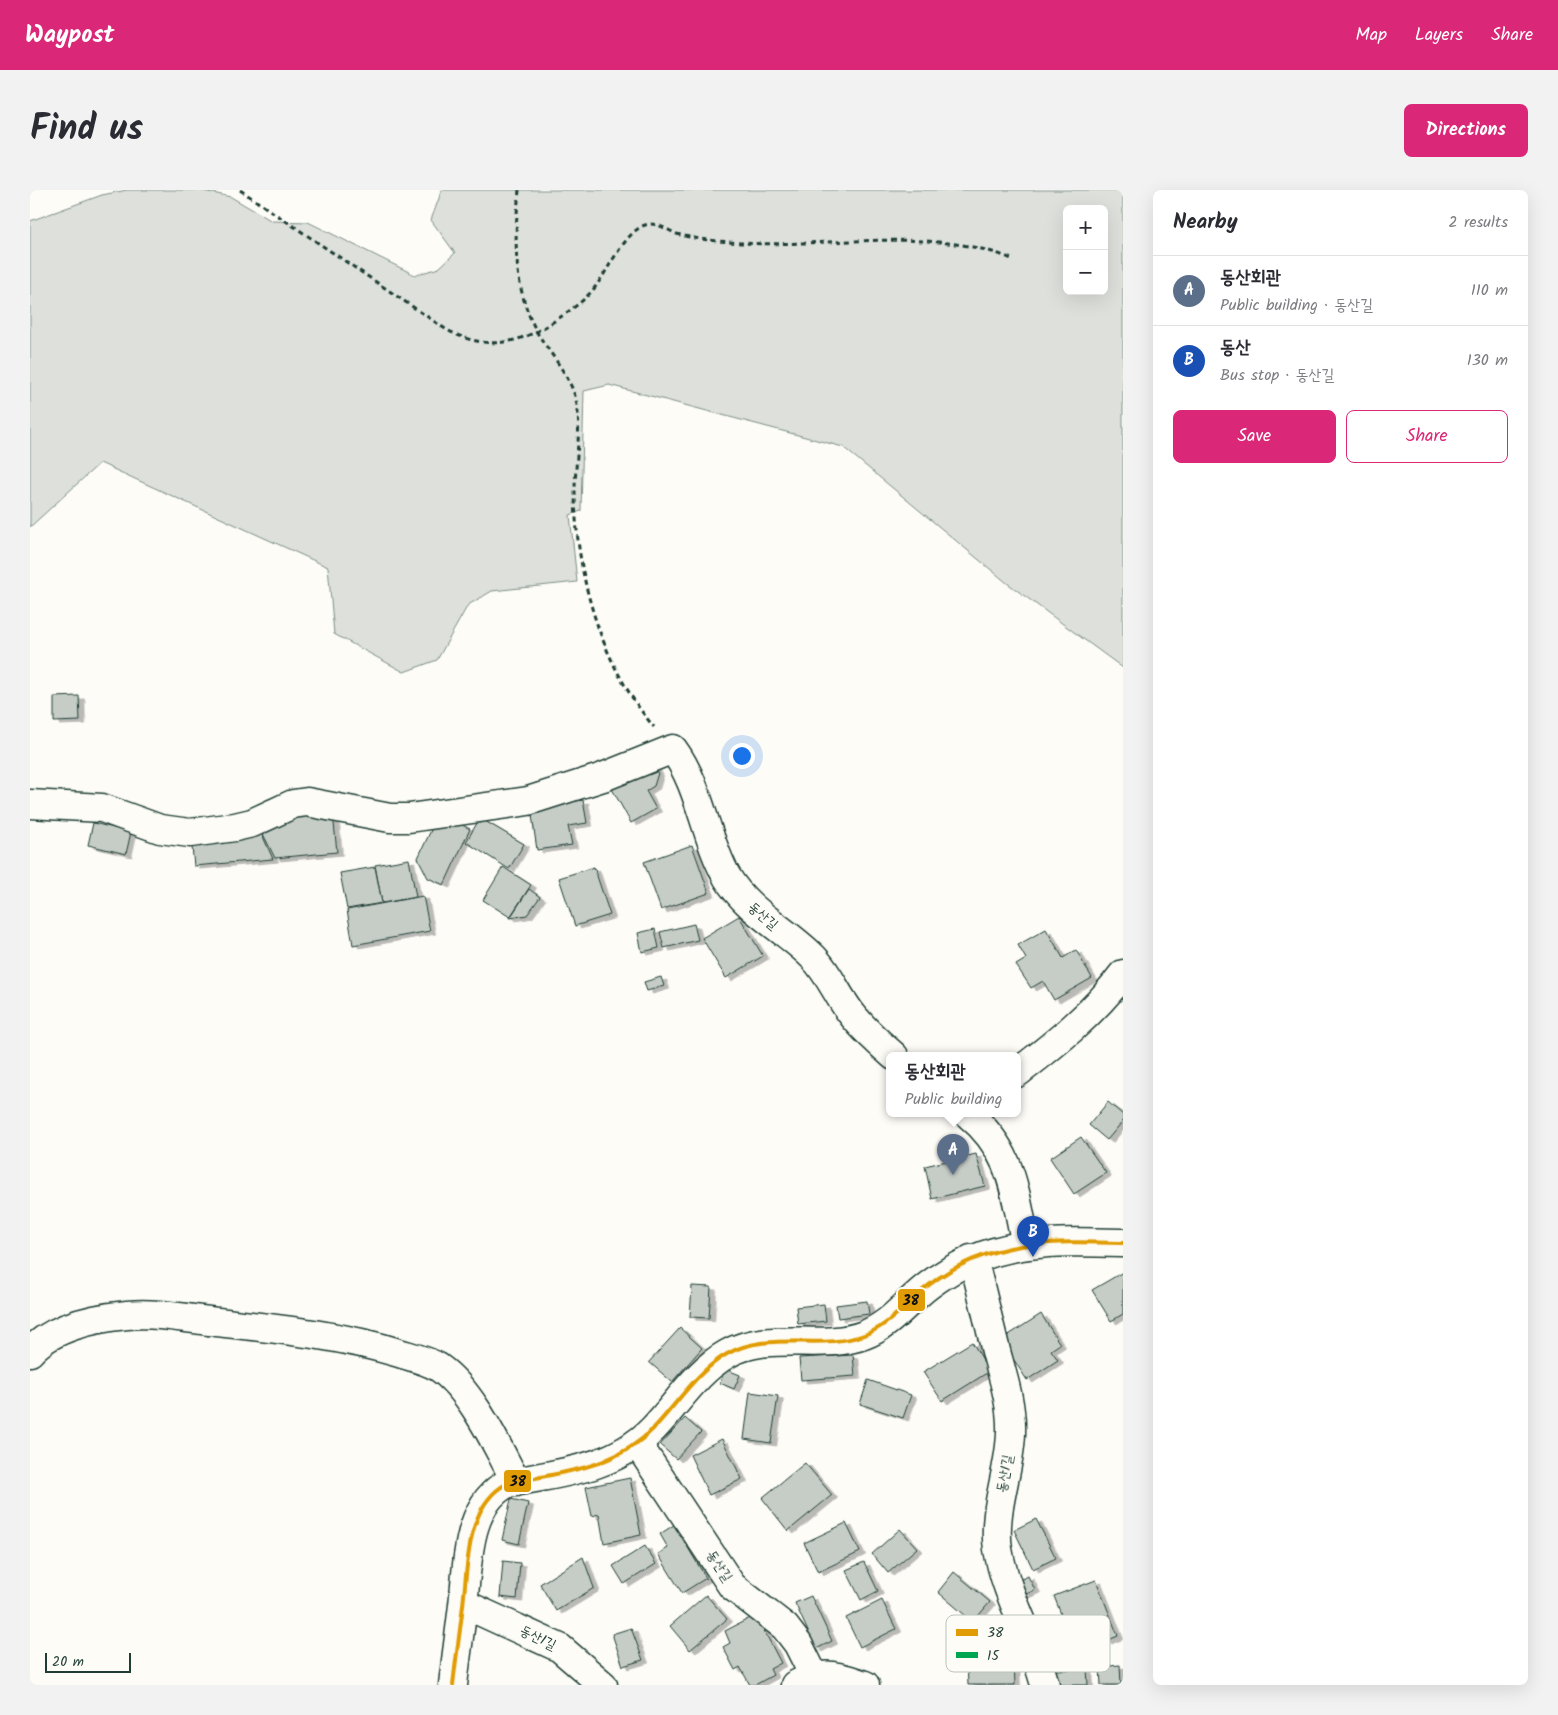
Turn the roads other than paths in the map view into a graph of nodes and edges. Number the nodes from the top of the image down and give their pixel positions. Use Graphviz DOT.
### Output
graph roads {
  1 [pos="30,804"];
  2 [pos="1123,974"];
  3 [pos="889,1052"];
  4 [pos="1021,1070"];
  5 [pos="972,1117"];
  6 [pos="1123,1243"];
  7 [pos="1026,1244"];
  8 [pos="971,1259"];
  9 [pos="30,1352"];
  10 [pos="637,1443"];
  11 [pos="516,1482"];
  12 [pos="464,1604"];
  13 [pos="1018,1615"];
  14 [pos="1040,1672"];
  15 [pos="804,1680"];
  16 [pos="453,1685"];
  17 [pos="602,1685"];
  18 [pos="865,1685"];
  19 [pos="1045,1685"];
  1 -- 3 [label="street, 동산길"];
  2 -- 4 [label="street"];
  5 -- 7 [label="street"];
  6 -- 7 [label="street"];
  7 -- 8 [label="street"];
  8 -- 10 [label="street"];
  8 -- 13 [label="street, 동산1길"];
  9 -- 11 [label="street"];
  10 -- 11 [label="street"];
  10 -- 15 [label="street, 동산길"];
  11 -- 12 [label="street"];
  12 -- 16 [label="street"];
  12 -- 17 [label="street, 동산1길"];
  14 -- 19 [label="street, 동산1길"];
  15 -- 18 [label="street"];
}
